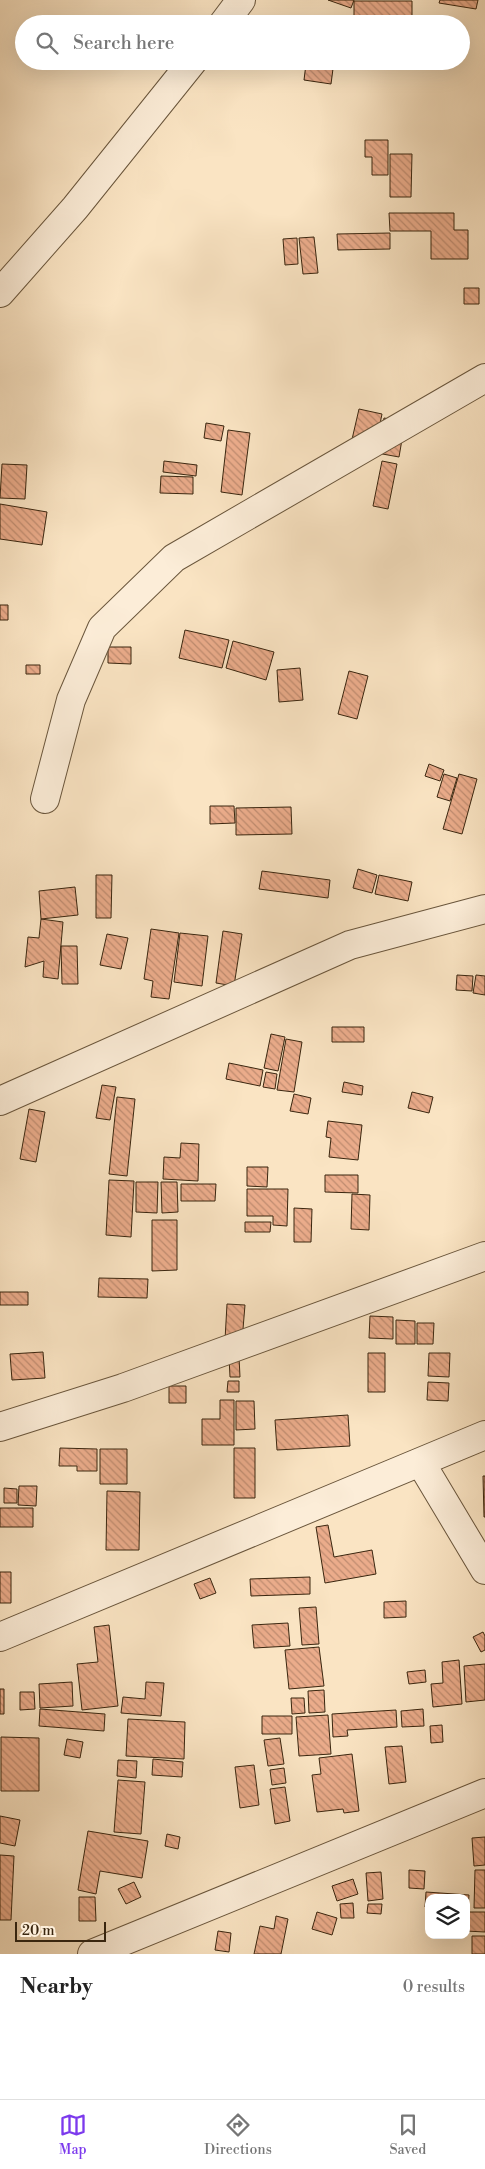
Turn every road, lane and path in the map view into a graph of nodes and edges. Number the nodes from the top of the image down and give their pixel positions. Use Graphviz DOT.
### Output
graph roads {
  1 [pos="241,0"];
  2 [pos="230,15"];
  3 [pos="186,70"];
  4 [pos="0,293"];
  5 [pos="485,378"];
  6 [pos="45,799"];
  7 [pos="485,909"];
  8 [pos="0,1101"];
  9 [pos="485,1256"];
  10 [pos="0,1427"];
  11 [pos="485,1435"];
  12 [pos="422,1463"];
  13 [pos="485,1570"];
  14 [pos="0,1637"];
  15 [pos="485,1793"];
  16 [pos="92,1954"];
  1 -- 2 [label="street"];
  3 -- 4 [label="street"];
  5 -- 6 [label="street"];
  7 -- 8 [label="street"];
  9 -- 10 [label="street"];
  11 -- 12 [label="street"];
  12 -- 13 [label="street"];
  12 -- 14 [label="street"];
  15 -- 16 [label="street"];
}
